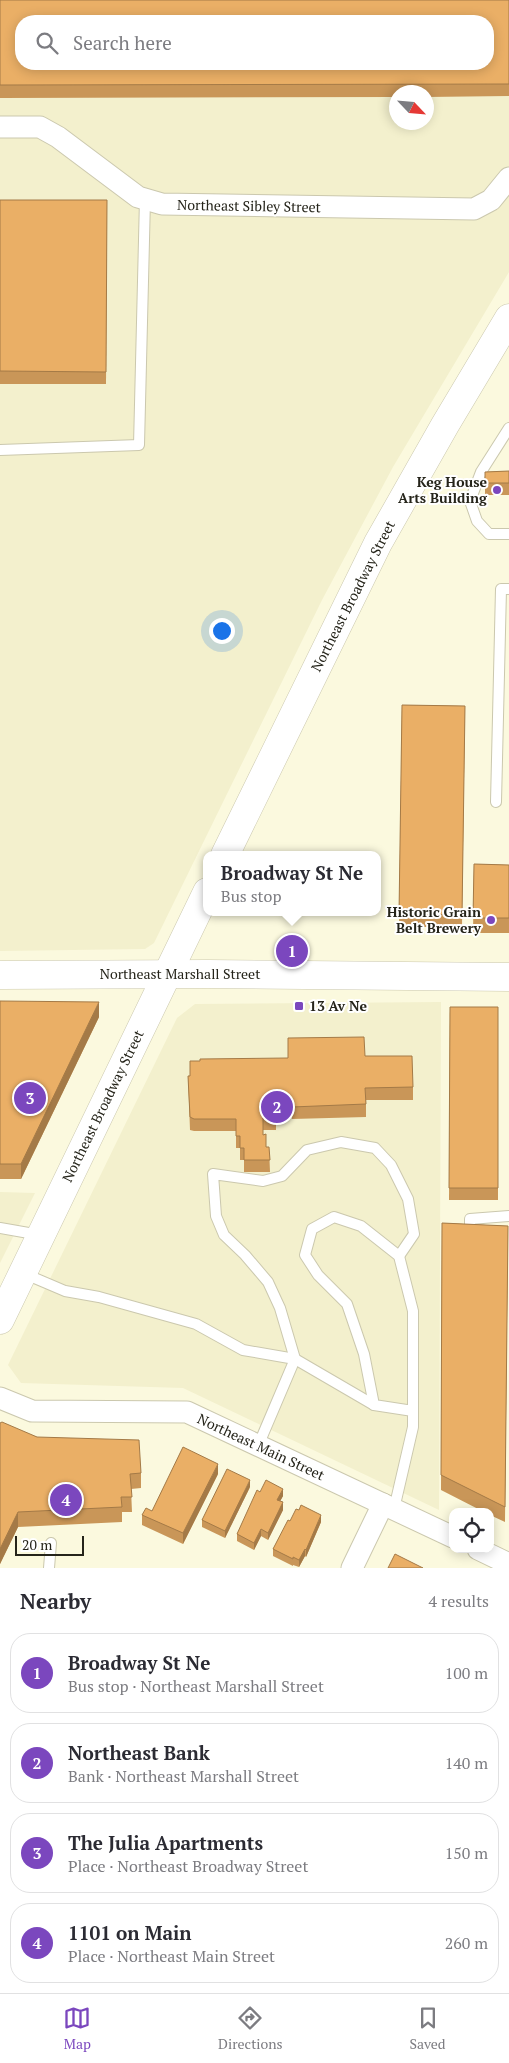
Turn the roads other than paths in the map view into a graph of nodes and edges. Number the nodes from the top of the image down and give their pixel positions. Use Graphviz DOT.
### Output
graph roads {
  1 [pos="0,127"];
  2 [pos="509,178"];
  3 [pos="145,199"];
  4 [pos="509,318"];
  5 [pos="509,428"];
  6 [pos="0,450"];
  7 [pos="509,534"];
  8 [pos="509,590"];
  9 [pos="496,802"];
  10 [pos="227,851"];
  11 [pos="203,900"];
  12 [pos="167,974"];
  13 [pos="0,975"];
  14 [pos="509,977"];
  15 [pos="509,1216"];
  16 [pos="0,1228"];
  17 [pos="41,1235"];
  18 [pos="470,1240"];
  19 [pos="399,1256"];
  20 [pos="23,1273"];
  21 [pos="0,1320"];
  22 [pos="295,1359"];
  23 [pos="0,1398"];
  24 [pos="374,1405"];
  25 [pos="413,1411"];
  26 [pos="258,1446"];
  27 [pos="388,1507"];
  28 [pos="449,1535"];
  29 [pos="51,1543"];
  30 [pos="486,1553"];
  31 [pos="509,1564"];
  32 [pos="49,1568"];
  33 [pos="352,1568"];
  1 -- 3 [label="street, Northeast Sibley Street"];
  2 -- 3 [label="street, Northeast Sibley Street"];
  3 -- 6 [label="lane"];
  4 -- 10 [label="main road, Northeast Broadway Street"];
  5 -- 7 [label="lane"];
  8 -- 9 [label="lane"];
  11 -- 12 [label="main road, Northeast Broadway Street"];
  12 -- 13 [label="main road, Northeast Marshall Street"];
  12 -- 14 [label="main road, Northeast Marshall Street"];
  12 -- 17 [label="main road, Northeast Broadway Street"];
  15 -- 18 [label="lane"];
  16 -- 17 [label="lane"];
  17 -- 20 [label="main road, Northeast Broadway Street"];
  19 -- 22 [label="lane"];
  19 -- 24 [label="lane"];
  19 -- 25 [label="lane"];
  20 -- 21 [label="main road, Northeast Broadway Street"];
  20 -- 22 [label="lane"];
  22 -- 24 [label="lane"];
  22 -- 26 [label="lane"];
  23 -- 26 [label="street, Northeast Main Street"];
  24 -- 25 [label="lane"];
  25 -- 27 [label="lane"];
  26 -- 27 [label="street, Northeast Main Street"];
  27 -- 28 [label="street, Northeast Main Street"];
  27 -- 33 [label="street"];
  29 -- 32 [label="lane"];
  30 -- 31 [label="street"];
}
